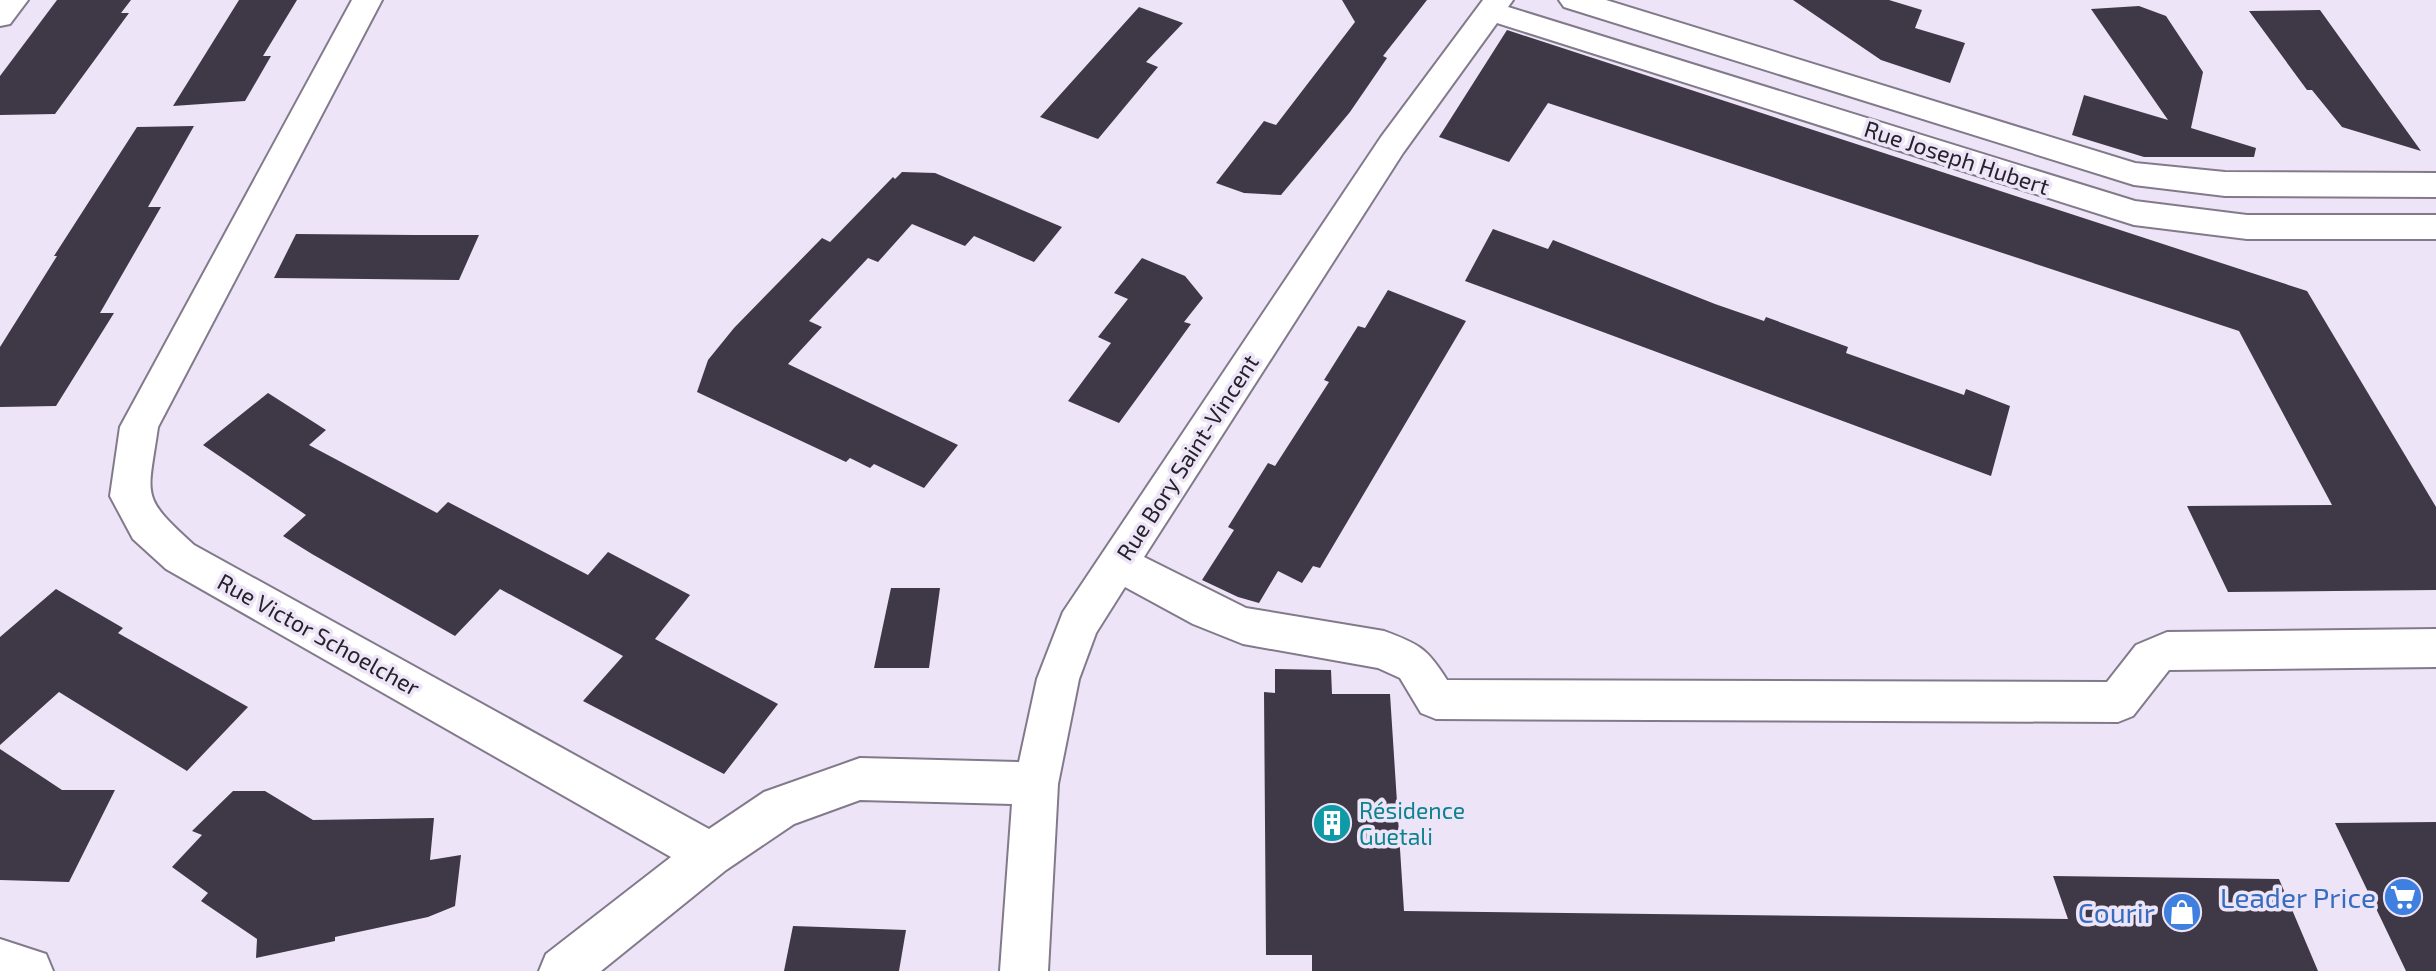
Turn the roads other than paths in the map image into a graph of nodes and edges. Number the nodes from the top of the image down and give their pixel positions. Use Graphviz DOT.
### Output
graph roads {
  1 [pos="13,0"];
  2 [pos="367,0"];
  3 [pos="1574,0"];
  4 [pos="1494,6"];
  5 [pos="0,17"];
  6 [pos="2436,185"];
  7 [pos="2436,227"];
  8 [pos="1118,563"];
  9 [pos="2436,648"];
  10 [pos="1036,784"];
  11 [pos="710,854"];
  12 [pos="0,963"];
  13 [pos="29,971"];
  14 [pos="563,971"];
  15 [pos="1024,971"];
  1 -- 5 [label="street"];
  2 -- 11 [label="street, Rue Victor Schoelcher"];
  3 -- 6 [label="street, Rue Joseph Hubert"];
  4 -- 7 [label="street, Rue Joseph Hubert"];
  4 -- 8 [label="street, Rue Bory Saint-Vincent"];
  8 -- 9 [label="street"];
  8 -- 10 [label="street, Rue Bory Saint-Vincent"];
  10 -- 11 [label="street"];
  10 -- 15 [label="street, Rue Bory Saint-Vincent"];
  11 -- 14 [label="street"];
  12 -- 13 [label="street"];
}
